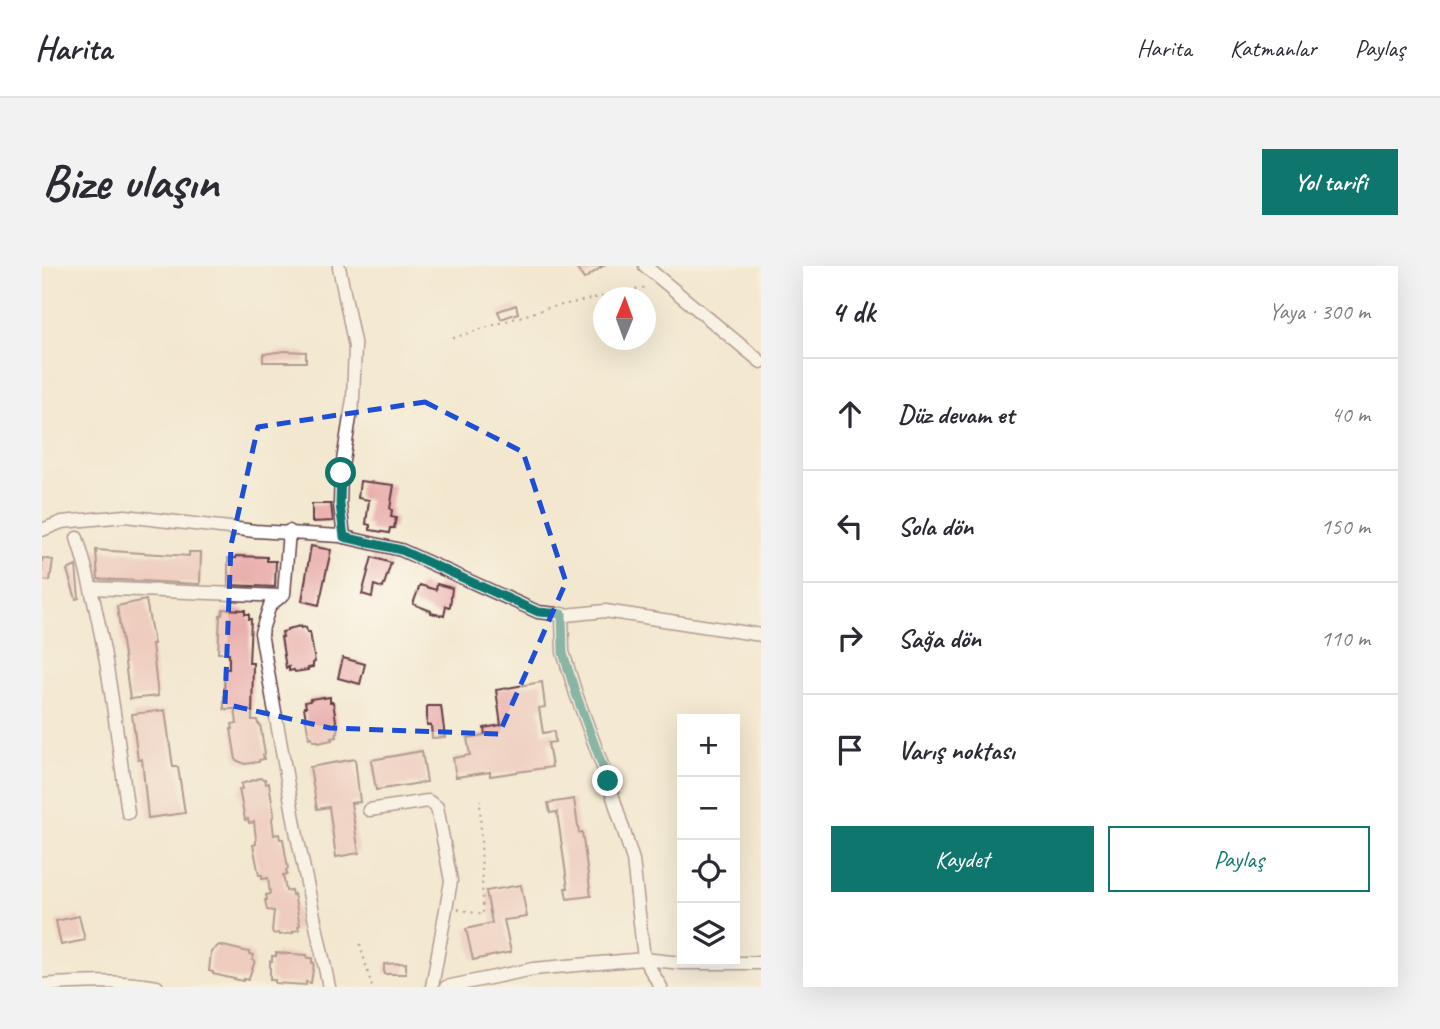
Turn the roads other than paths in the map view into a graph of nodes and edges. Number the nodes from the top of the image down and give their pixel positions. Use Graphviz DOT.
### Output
graph roads {
  1 [pos="339,267"];
  2 [pos="649,270"];
  3 [pos="761,362"];
  4 [pos="42,530"];
  5 [pos="289,531"];
  6 [pos="344,537"];
  7 [pos="77,538"];
  8 [pos="92,588"];
  9 [pos="281,596"];
  10 [pos="562,614"];
  11 [pos="761,635"];
  12 [pos="369,810"];
  13 [pos="128,813"];
  14 [pos="644,959"];
  15 [pos="761,963"];
  16 [pos="42,985"];
  17 [pos="157,987"];
  18 [pos="329,987"];
  19 [pos="432,987"];
  20 [pos="446,987"];
  21 [pos="661,987"];
  1 -- 6 [label="street"];
  2 -- 3 [label="street"];
  4 -- 5 [label="street"];
  5 -- 6 [label="street"];
  5 -- 9 [label="street"];
  6 -- 10 [label="street"];
  7 -- 8 [label="street"];
  8 -- 9 [label="street"];
  8 -- 13 [label="street"];
  9 -- 18 [label="street"];
  10 -- 11 [label="street"];
  10 -- 14 [label="street"];
  12 -- 19 [label="street"];
  14 -- 15 [label="street"];
  14 -- 20 [label="street"];
  14 -- 21 [label="street"];
  16 -- 17 [label="street"];
}
